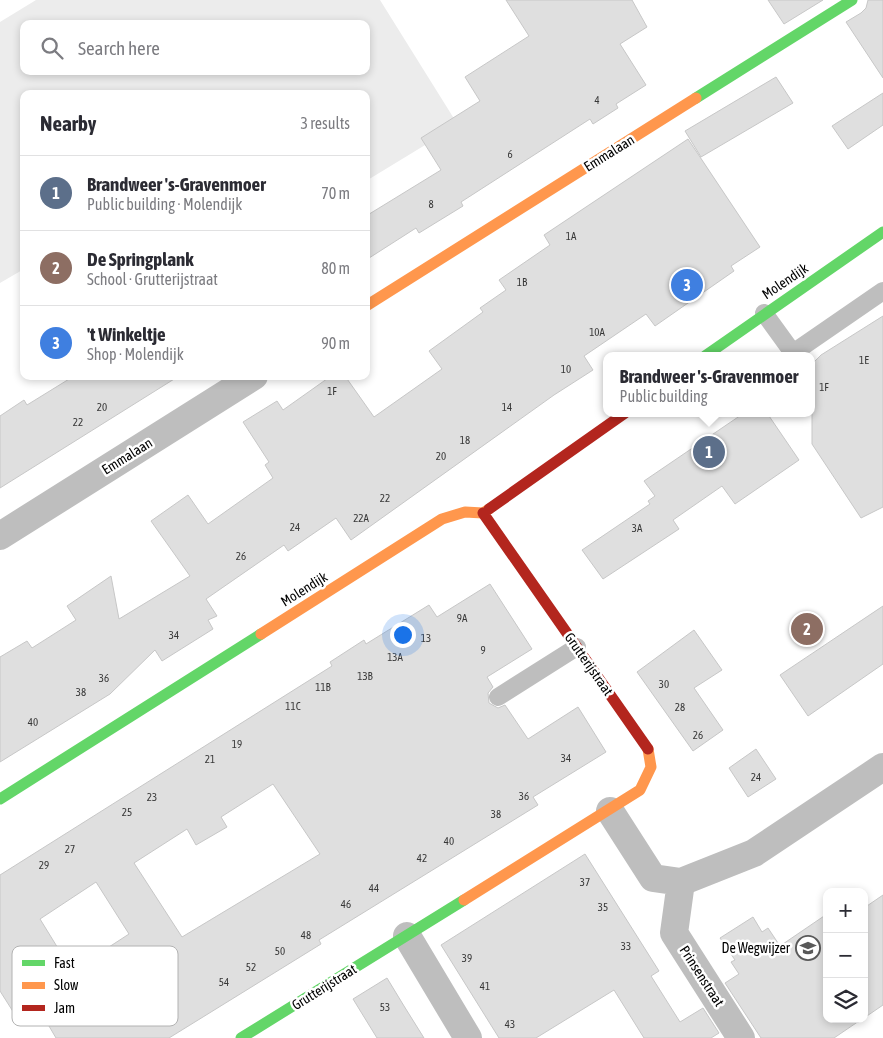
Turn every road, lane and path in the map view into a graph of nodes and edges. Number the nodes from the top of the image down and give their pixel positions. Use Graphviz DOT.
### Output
graph roads {
  1 [pos="852,0"];
  2 [pos="883,232"];
  3 [pos="883,291"];
  4 [pos="370,303"];
  5 [pos="764,313"];
  6 [pos="710,352"];
  7 [pos="792,352"];
  8 [pos="794,352"];
  9 [pos="248,380"];
  10 [pos="619,417"];
  11 [pos="483,513"];
  12 [pos="0,536"];
  13 [pos="577,647"];
  14 [pos="498,697"];
  15 [pos="883,767"];
  16 [pos="0,799"];
  17 [pos="610,811"];
  18 [pos="681,882"];
  19 [pos="406,936"];
  20 [pos="241,1038"];
  21 [pos="468,1038"];
  22 [pos="741,1038"];
  1 -- 4 [label="street, Emmalaan"];
  2 -- 5 [label="street, Molendijk"];
  3 -- 8 [label="lane"];
  5 -- 6 [label="street, Molendijk"];
  5 -- 7 [label="lane"];
  9 -- 12 [label="street, Emmalaan"];
  10 -- 11 [label="street"];
  11 -- 13 [label="street, Grutterijstraat"];
  11 -- 16 [label="street, Molendijk"];
  13 -- 14 [label="lane"];
  13 -- 17 [label="street, Grutterijstraat"];
  15 -- 18 [label="street"];
  17 -- 18 [label="street"];
  17 -- 19 [label="street, Grutterijstraat"];
  18 -- 22 [label="street, Prinsenstraat"];
  19 -- 20 [label="street, Grutterijstraat"];
  19 -- 21 [label="street"];
}
